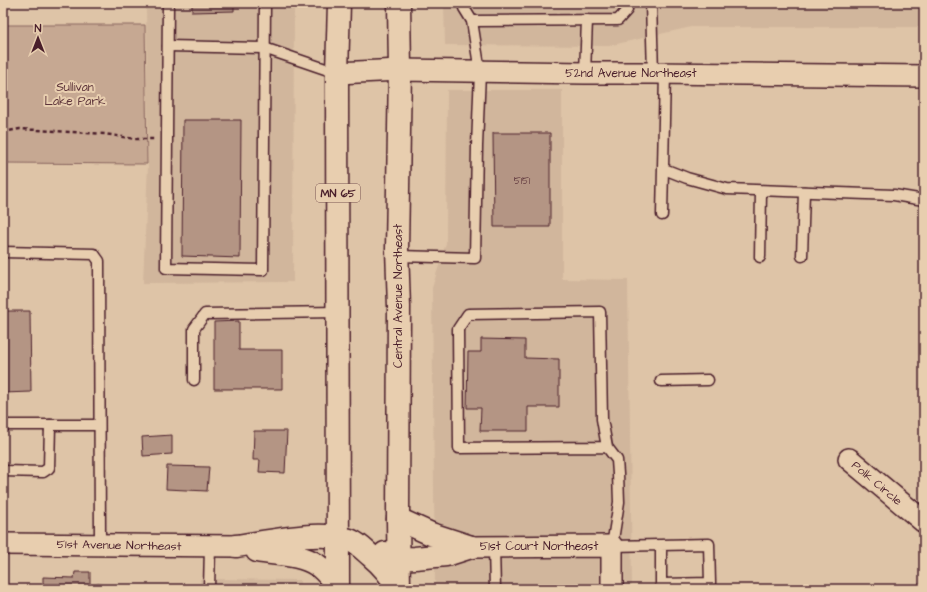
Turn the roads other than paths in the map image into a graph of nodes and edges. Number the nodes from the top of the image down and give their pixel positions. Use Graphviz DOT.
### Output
graph roads {
  1 [pos="168,3"];
  2 [pos="265,3"];
  3 [pos="339,3"];
  4 [pos="399,3"];
  5 [pos="464,3"];
  6 [pos="627,3"];
  7 [pos="651,3"];
  8 [pos="587,20"];
  9 [pos="472,21"];
  10 [pos="168,46"];
  11 [pos="264,48"];
  12 [pos="400,70"];
  13 [pos="480,72"];
  14 [pos="338,73"];
  15 [pos="585,73"];
  16 [pos="659,73"];
  17 [pos="924,76"];
  18 [pos="664,169"];
  19 [pos="761,191"];
  20 [pos="804,192"];
  21 [pos="924,200"];
  22 [pos="662,215"];
  23 [pos="3,252"];
  24 [pos="396,256"];
  25 [pos="802,256"];
  26 [pos="760,257"];
  27 [pos="338,312"];
  28 [pos="194,380"];
  29 [pos="708,380"];
  30 [pos="661,381"];
  31 [pos="3,425"];
  32 [pos="50,425"];
  33 [pos="99,425"];
  34 [pos="607,447"];
  35 [pos="849,459"];
  36 [pos="3,471"];
  37 [pos="338,494"];
  38 [pos="398,519"];
  39 [pos="924,522"];
  40 [pos="338,537"];
  41 [pos="3,544"];
  42 [pos="100,545"];
  43 [pos="661,545"];
  44 [pos="210,546"];
  45 [pos="236,546"];
  46 [pos="612,546"];
  47 [pos="471,547"];
  48 [pos="494,547"];
  49 [pos="398,559"];
  50 [pos="338,588"];
  51 [pos="209,589"];
  52 [pos="398,589"];
  53 [pos="495,589"];
  54 [pos="612,589"];
  1 -- 10 [label="lane"];
  2 -- 11 [label="lane"];
  3 -- 14 [label="main road, MN 65"];
  4 -- 12 [label="main road, Central Avenue Northeast"];
  5 -- 9 [label="lane"];
  6 -- 8 [label="lane"];
  7 -- 16 [label="lane"];
  8 -- 9 [label="lane"];
  8 -- 15 [label="lane"];
  9 -- 13 [label="lane"];
  10 -- 11 [label="lane"];
  10 -- 11 [label="lane"];
  11 -- 14 [label="lane"];
  12 -- 13 [label="street, 52nd Avenue Northeast"];
  12 -- 14 [label="street, 52nd Avenue Northeast"];
  12 -- 24 [label="main road, Central Avenue Northeast"];
  13 -- 15 [label="street, 52nd Avenue Northeast"];
  13 -- 24 [label="lane"];
  14 -- 27 [label="main road, MN 65"];
  15 -- 16 [label="street, 52nd Avenue Northeast"];
  16 -- 17 [label="street, 52nd Avenue Northeast"];
  16 -- 18 [label="lane"];
  18 -- 19 [label="lane"];
  18 -- 22 [label="lane"];
  19 -- 20 [label="lane"];
  19 -- 26 [label="lane"];
  20 -- 21 [label="lane"];
  20 -- 25 [label="lane"];
  23 -- 33 [label="lane"];
  24 -- 38 [label="main road, Central Avenue Northeast"];
  27 -- 28 [label="lane"];
  27 -- 37 [label="main road, MN 65"];
  29 -- 30 [label="lane"];
  31 -- 32 [label="lane"];
  32 -- 33 [label="lane"];
  32 -- 36 [label="lane"];
  33 -- 42 [label="lane"];
  34 -- 34 [label="lane"];
  34 -- 46 [label="lane"];
  35 -- 39 [label="street, Polk Circle"];
  37 -- 40 [label="main road, MN 65"];
  37 -- 49 [label="main road"];
  38 -- 47 [label="main road"];
  38 -- 49 [label="main road, Central Avenue Northeast"];
  40 -- 45 [label="main road"];
  40 -- 50 [label="main road, MN 65"];
  40 -- 52 [label="main road"];
  41 -- 42 [label="street, 51st Avenue Northeast"];
  42 -- 44 [label="street, 51st Avenue Northeast"];
  43 -- 43 [label="lane"];
  43 -- 46 [label="lane"];
  44 -- 45 [label="street, 51st Avenue Northeast"];
  44 -- 51 [label="lane"];
  45 -- 50 [label="main road"];
  46 -- 48 [label="street, 51st Court Northeast"];
  46 -- 54 [label="street, 51st Court Northeast"];
  47 -- 48 [label="street, 51st Court Northeast"];
  47 -- 49 [label="main road"];
  48 -- 53 [label="lane"];
  49 -- 52 [label="main road, Central Avenue Northeast"];
}
